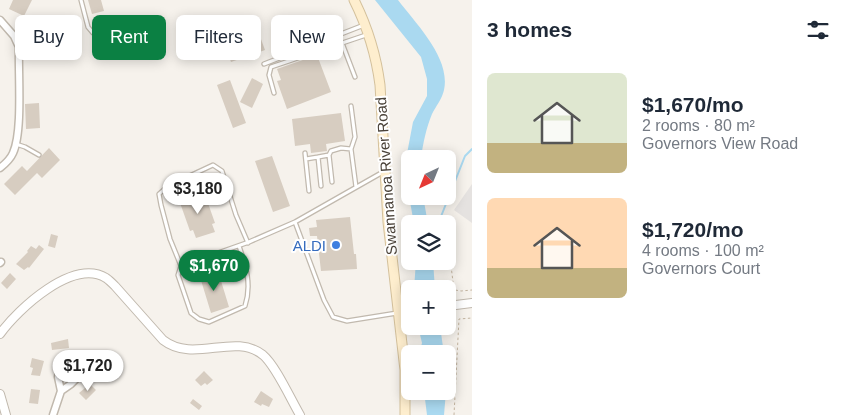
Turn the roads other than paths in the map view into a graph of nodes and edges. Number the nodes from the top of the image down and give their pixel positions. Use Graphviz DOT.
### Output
graph roads {
  1 [pos="81,0"];
  2 [pos="354,0"];
  3 [pos="0,20"];
  4 [pos="365,24"];
  5 [pos="92,32"];
  6 [pos="369,34"];
  7 [pos="343,43"];
  8 [pos="343,46"];
  9 [pos="292,60"];
  10 [pos="264,64"];
  11 [pos="355,77"];
  12 [pos="274,93"];
  13 [pos="352,106"];
  14 [pos="15,144"];
  15 [pos="351,149"];
  16 [pos="305,153"];
  17 [pos="39,155"];
  18 [pos="330,155"];
  19 [pos="318,157"];
  20 [pos="306,159"];
  21 [pos="0,168"];
  22 [pos="385,170"];
  23 [pos="332,182"];
  24 [pos="321,186"];
  25 [pos="356,187"];
  26 [pos="309,191"];
  27 [pos="294,222"];
  28 [pos="248,243"];
  29 [pos="239,246"];
  30 [pos="181,266"];
  31 [pos="472,303"];
  32 [pos="456,305"];
  33 [pos="398,313"];
  34 [pos="401,313"];
  35 [pos="0,334"];
  36 [pos="61,391"];
  37 [pos="0,394"];
  38 [pos="6,415"];
  39 [pos="53,415"];
  40 [pos="300,415"];
  41 [pos="405,415"];
  1 -- 5 [label="lane"];
  2 -- 4 [label="main road, Swannanoa River Road"];
  3 -- 14 [label="street"];
  4 -- 6 [label="main road, Swannanoa River Road"];
  4 -- 10 [label="lane"];
  6 -- 7 [label="lane"];
  6 -- 22 [label="main road, Swannanoa River Road"];
  8 -- 11 [label="lane"];
  9 -- 12 [label="lane"];
  13 -- 15 [label="lane"];
  14 -- 17 [label="lane"];
  14 -- 21 [label="street"];
  15 -- 18 [label="lane"];
  15 -- 25 [label="lane"];
  16 -- 20 [label="lane"];
  18 -- 19 [label="lane"];
  18 -- 23 [label="lane"];
  19 -- 20 [label="lane"];
  19 -- 24 [label="lane"];
  20 -- 26 [label="lane"];
  22 -- 25 [label="lane"];
  22 -- 33 [label="main road, Swannanoa River Road"];
  25 -- 27 [label="lane"];
  27 -- 28 [label="lane"];
  27 -- 33 [label="lane"];
  28 -- 29 [label="lane"];
  28 -- 30 [label="lane"];
  29 -- 30 [label="lane"];
  29 -- 30 [label="lane"];
  31 -- 32 [label="street"];
  33 -- 34 [label="street"];
  33 -- 41 [label="main road, Swannanoa River Road"];
  35 -- 40 [label="street"];
  36 -- 39 [label="street"];
  37 -- 38 [label="street"];
}
